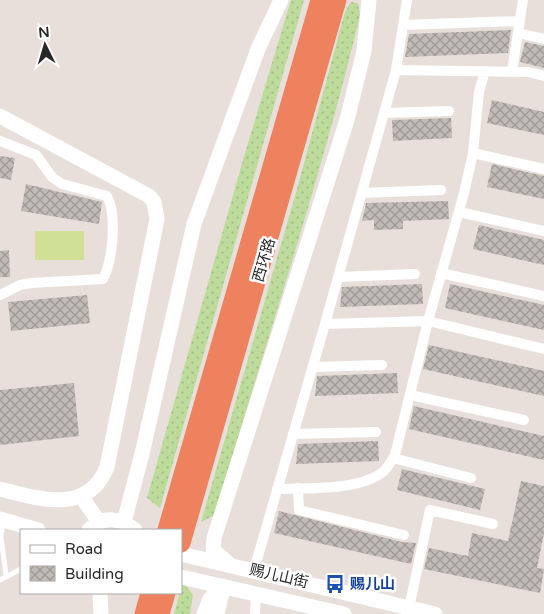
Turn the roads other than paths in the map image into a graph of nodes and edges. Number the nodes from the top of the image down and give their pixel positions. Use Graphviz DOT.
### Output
graph roads {
  1 [pos="281,0"];
  2 [pos="320,0"];
  3 [pos="337,0"];
  4 [pos="407,0"];
  5 [pos="523,0"];
  6 [pos="369,4"];
  7 [pos="520,21"];
  8 [pos="403,24"];
  9 [pos="518,33"];
  10 [pos="544,39"];
  11 [pos="396,70"];
  12 [pos="485,71"];
  13 [pos="512,71"];
  14 [pos="544,76"];
  15 [pos="449,111"];
  16 [pos="384,113"];
  17 [pos="0,116"];
  18 [pos="0,141"];
  19 [pos="473,153"];
  20 [pos="544,169"];
  21 [pos="441,190"];
  22 [pos="362,193"];
  23 [pos="459,212"];
  24 [pos="544,231"];
  25 [pos="441,273"];
  26 [pos="415,274"];
  27 [pos="338,277"];
  28 [pos="0,295"];
  29 [pos="544,296"];
  30 [pos="428,321"];
  31 [pos="325,324"];
  32 [pos="544,349"];
  33 [pos="382,365"];
  34 [pos="313,366"];
  35 [pos="410,395"];
  36 [pos="524,420"];
  37 [pos="376,432"];
  38 [pos="293,434"];
  39 [pos="393,458"];
  40 [pos="471,478"];
  41 [pos="298,488"];
  42 [pos="0,489"];
  43 [pos="277,489"];
  44 [pos="81,496"];
  45 [pos="180,515"];
  46 [pos="1,520"];
  47 [pos="493,524"];
  48 [pos="129,526"];
  49 [pos="90,528"];
  50 [pos="34,529"];
  51 [pos="168,529"];
  52 [pos="180,529"];
  53 [pos="404,535"];
  54 [pos="182,554"];
  55 [pos="229,564"];
  56 [pos="20,569"];
  57 [pos="254,570"];
  58 [pos="6,575"];
  59 [pos="182,577"];
  60 [pos="0,580"];
  61 [pos="223,586"];
  62 [pos="100,594"];
  63 [pos="150,594"];
  64 [pos="165,594"];
  65 [pos="256,594"];
  66 [pos="409,611"];
  67 [pos="150,613"];
  68 [pos="101,614"];
  69 [pos="204,614"];
  70 [pos="217,614"];
  71 [pos="255,614"];
  72 [pos="344,614"];
  73 [pos="435,614"];
  1 -- 48 [label="main road"];
  2 -- 45 [label="highway, 西环路"];
  3 -- 45 [label="highway, 西环路"];
  4 -- 8 [label="street"];
  5 -- 7 [label="street"];
  6 -- 55 [label="main road"];
  7 -- 8 [label="street"];
  7 -- 9 [label="street"];
  8 -- 11 [label="street"];
  9 -- 10 [label="street"];
  9 -- 13 [label="street"];
  11 -- 12 [label="street"];
  11 -- 16 [label="street"];
  12 -- 13 [label="street"];
  12 -- 19 [label="street"];
  13 -- 14 [label="street"];
  15 -- 16 [label="street"];
  16 -- 22 [label="street"];
  17 -- 44 [label="main road"];
  18 -- 28 [label="street"];
  19 -- 20 [label="street"];
  19 -- 23 [label="street"];
  21 -- 22 [label="street"];
  22 -- 27 [label="street"];
  23 -- 24 [label="street"];
  23 -- 25 [label="street"];
  25 -- 29 [label="street"];
  25 -- 30 [label="street"];
  26 -- 27 [label="street"];
  27 -- 31 [label="street"];
  30 -- 31 [label="street"];
  30 -- 32 [label="street"];
  30 -- 35 [label="street"];
  31 -- 34 [label="street"];
  33 -- 34 [label="street"];
  34 -- 38 [label="street"];
  35 -- 36 [label="street"];
  35 -- 39 [label="street"];
  37 -- 38 [label="street"];
  38 -- 43 [label="street"];
  39 -- 40 [label="street"];
  39 -- 41 [label="street"];
  41 -- 43 [label="street"];
  41 -- 53 [label="street"];
  42 -- 44 [label="main road"];
  43 -- 57 [label="street"];
  44 -- 49 [label="main road"];
  45 -- 51 [label="highway"];
  45 -- 52 [label="highway"];
  46 -- 50 [label="main road"];
  46 -- 58 [label="lane"];
  47 -- 66 [label="street"];
  48 -- 49 [label="main road"];
  54 -- 55 [label="main road, 赐儿山街"];
  55 -- 57 [label="main road, 赐儿山街"];
  56 -- 58 [label="lane"];
  57 -- 66 [label="main road, 赐儿山街"];
  58 -- 60 [label="lane"];
  59 -- 61 [label="main road, 赐儿山街"];
  61 -- 65 [label="main road, 赐儿山街"];
  61 -- 69 [label="main road"];
  61 -- 70 [label="main road"];
  62 -- 68 [label="main road"];
  63 -- 67 [label="highway"];
  64 -- 67 [label="highway"];
  65 -- 71 [label="street"];
  65 -- 72 [label="main road, 赐儿山街"];
  66 -- 73 [label="main road, 赐儿山街"];
}
